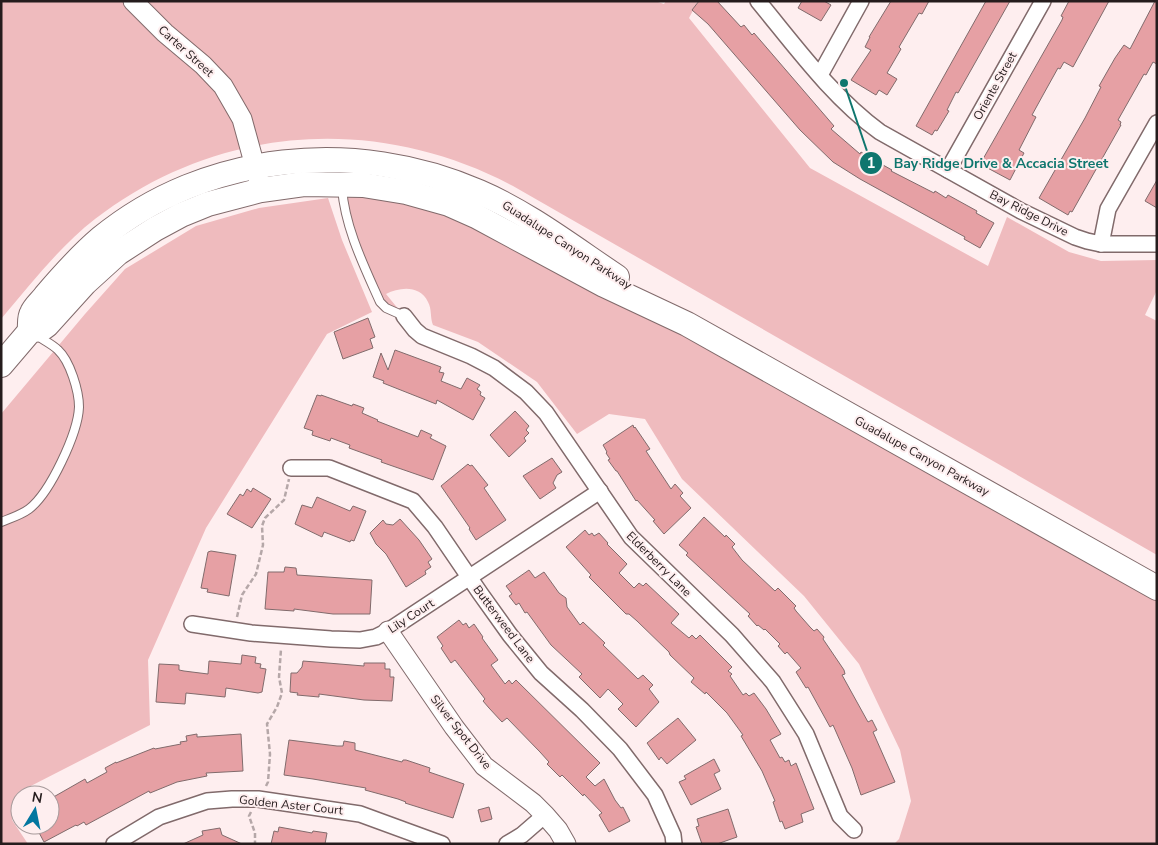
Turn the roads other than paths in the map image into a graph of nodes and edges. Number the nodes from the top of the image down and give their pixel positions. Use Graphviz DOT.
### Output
graph roads {
  1 [pos="133,1"];
  2 [pos="758,1"];
  3 [pos="861,1"];
  4 [pos="1043,1"];
  5 [pos="820,75"];
  6 [pos="1157,123"];
  7 [pos="256,166"];
  8 [pos="948,170"];
  9 [pos="341,183"];
  10 [pos="261,190"];
  11 [pos="1100,244"];
  12 [pos="1157,244"];
  13 [pos="404,316"];
  14 [pos="688,324"];
  15 [pos="30,331"];
  16 [pos="1,365"];
  17 [pos="291,468"];
  18 [pos="600,491"];
  19 [pos="1,522"];
  20 [pos="469,578"];
  21 [pos="1157,588"];
  22 [pos="192,624"];
  23 [pos="388,631"];
  24 [pos="546,815"];
  25 [pos="854,830"];
  26 [pos="114,844"];
  27 [pos="442,844"];
  28 [pos="507,844"];
  29 [pos="566,844"];
  30 [pos="674,844"];
  1 -- 7 [label="street, Carter Street"];
  2 -- 5 [label="street, Bay Ridge Drive"];
  3 -- 5 [label="street"];
  4 -- 8 [label="street, Oriente Street"];
  5 -- 8 [label="street, Bay Ridge Drive"];
  6 -- 11 [label="street"];
  7 -- 10 [label="street, Carter Street"];
  7 -- 14 [label="main road, Guadalupe Canyon Parkway"];
  7 -- 15 [label="main road, Guadalupe Canyon Parkway"];
  8 -- 11 [label="street, Bay Ridge Drive"];
  9 -- 10 [label="main road, Guadalupe Canyon Parkway"];
  9 -- 13 [label="lane"];
  9 -- 14 [label="main road, Guadalupe Canyon Parkway"];
  10 -- 15 [label="main road, Guadalupe Canyon Parkway"];
  11 -- 12 [label="street, Bay Ridge Drive"];
  13 -- 18 [label="street, Elderberry Lane"];
  14 -- 21 [label="main road, Guadalupe Canyon Parkway"];
  15 -- 16 [label="main road, Guadalupe Canyon Parkway"];
  15 -- 19 [label="lane"];
  17 -- 20 [label="street, Butterweed Lane"];
  18 -- 20 [label="street, Lily Court"];
  18 -- 25 [label="street, Elderberry Lane"];
  20 -- 23 [label="street, Lily Court"];
  20 -- 30 [label="street, Butterweed Lane"];
  22 -- 23 [label="street, Lily Court"];
  23 -- 24 [label="street, Silver Spot Drive"];
  24 -- 28 [label="street"];
  24 -- 29 [label="street, Silver Spot Drive"];
  26 -- 27 [label="street, Golden Aster Court"];
}
